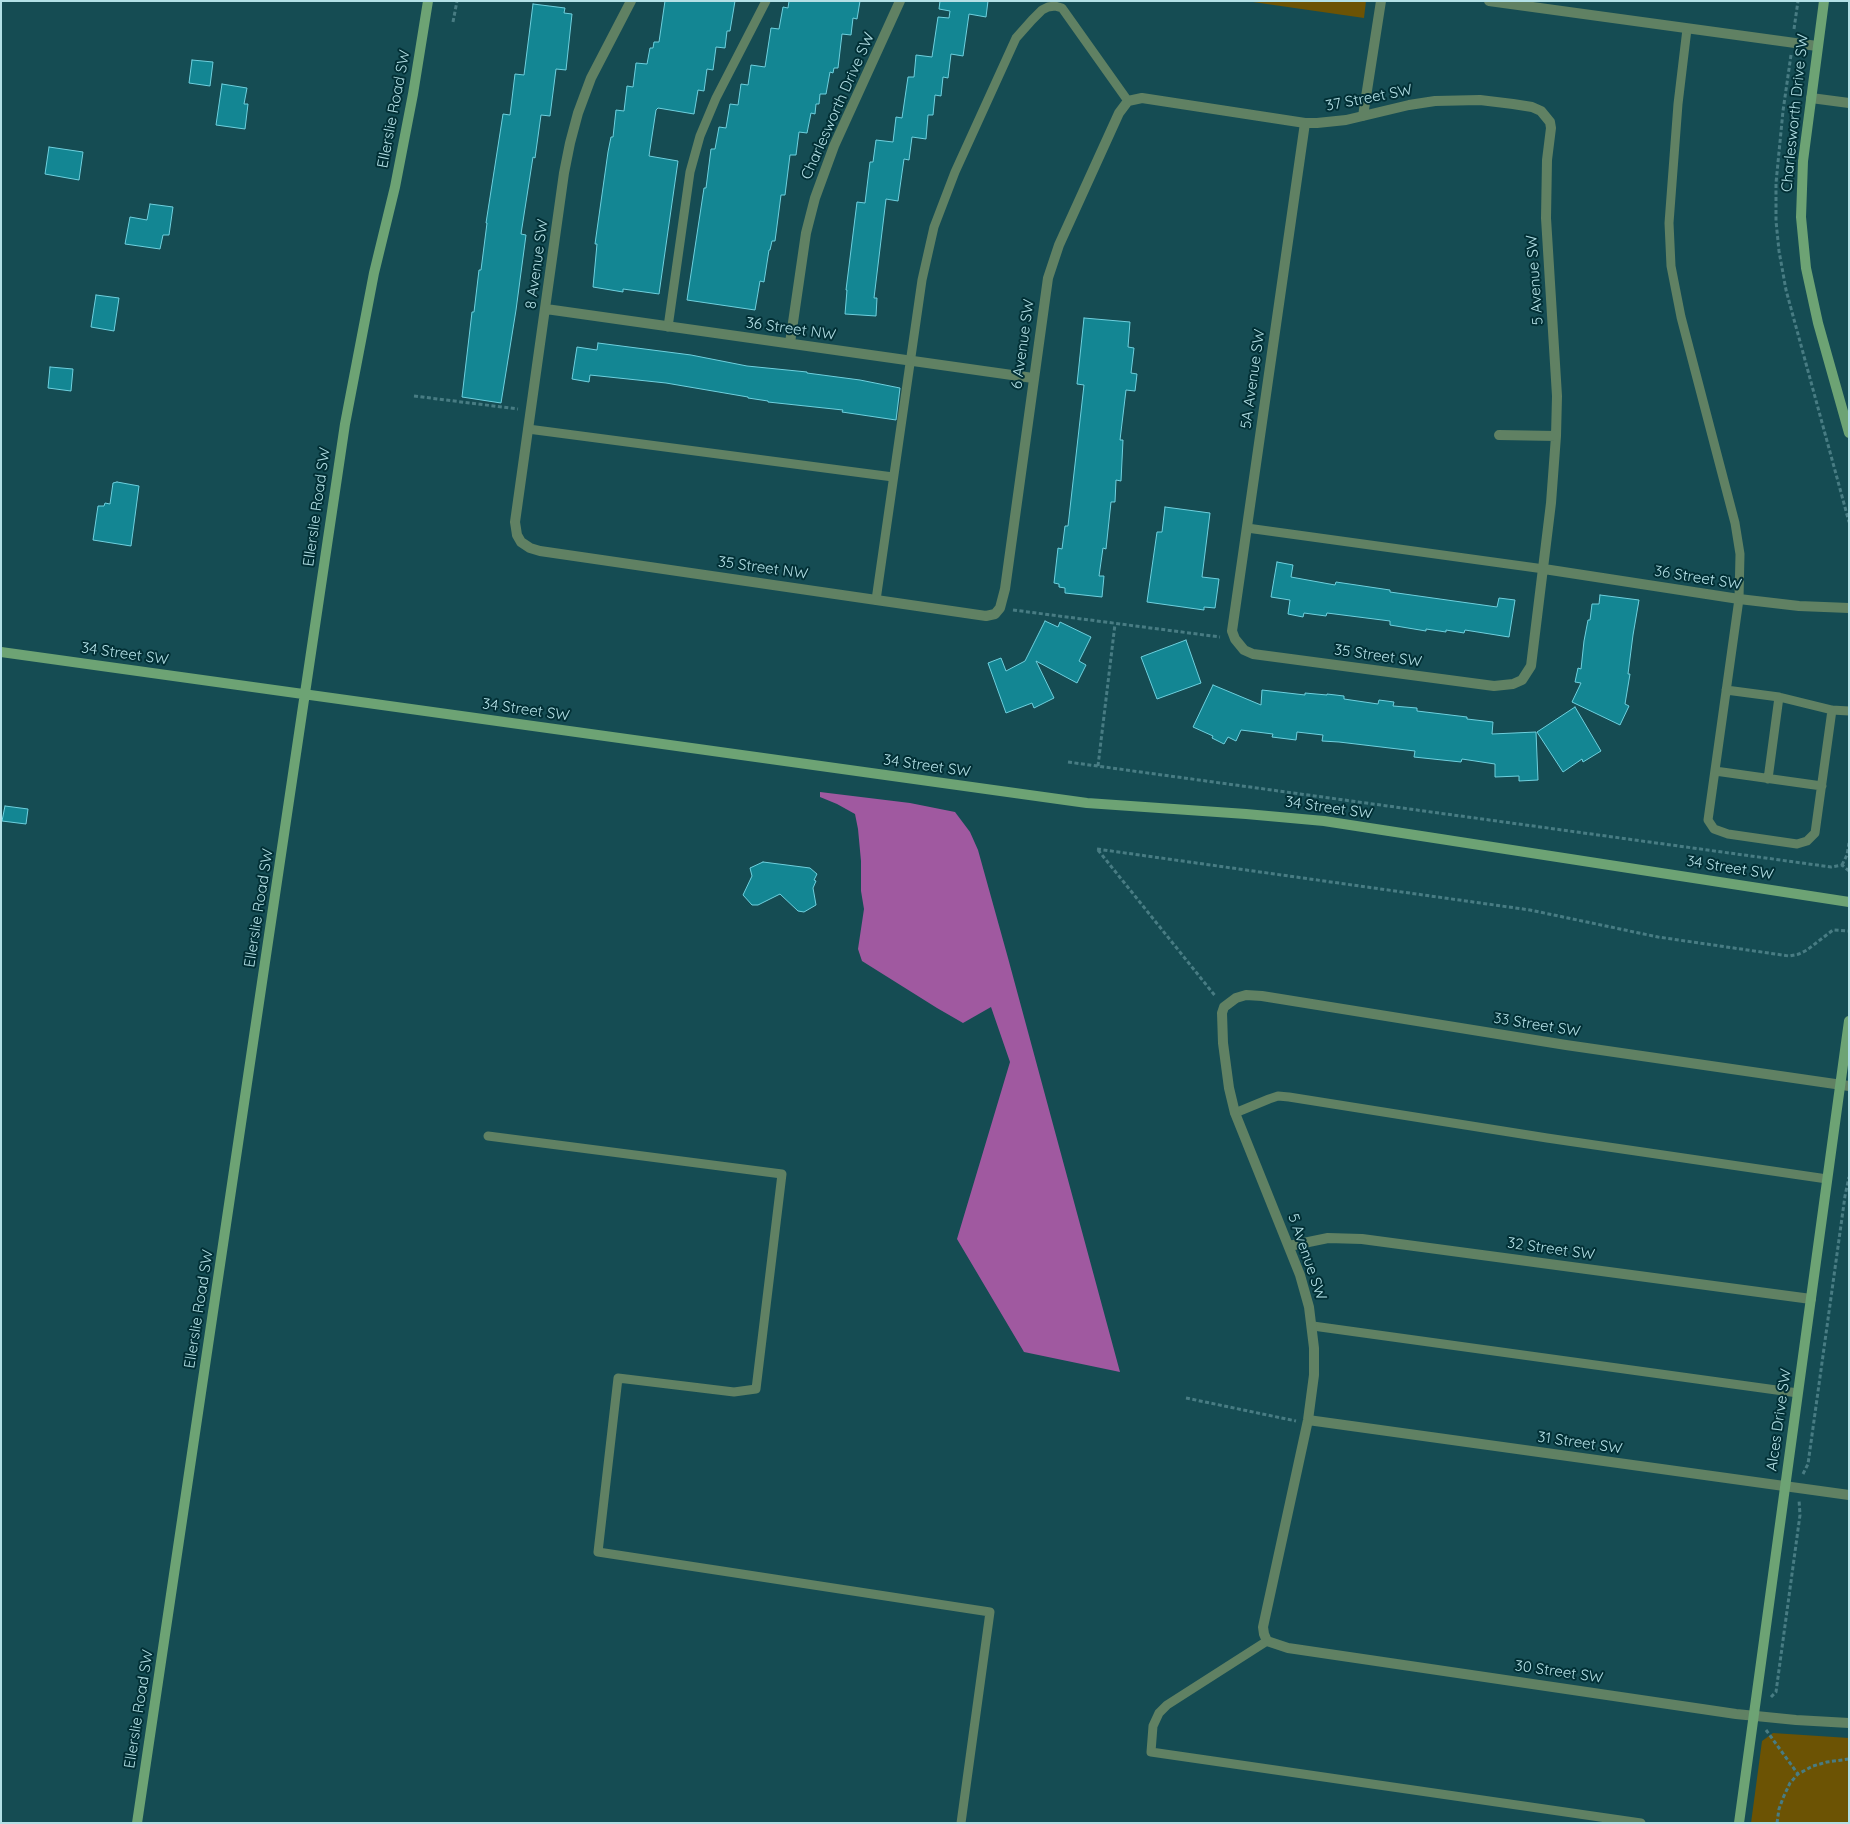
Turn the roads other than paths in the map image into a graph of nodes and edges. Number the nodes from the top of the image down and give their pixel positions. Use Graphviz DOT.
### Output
graph roads {
  1 [pos="428,1"];
  2 [pos="631,1"];
  3 [pos="766,1"];
  4 [pos="900,1"];
  5 [pos="1381,1"];
  6 [pos="1489,1"];
  7 [pos="1824,1"];
  8 [pos="1687,29"];
  9 [pos="1818,46"];
  10 [pos="1811,98"];
  11 [pos="1128,101"];
  12 [pos="1849,103"];
  13 [pos="1363,116"];
  14 [pos="1550,122"];
  15 [pos="1305,123"];
  16 [pos="546,309"];
  17 [pos="668,327"];
  18 [pos="790,343"];
  19 [pos="910,362"];
  20 [pos="1033,378"];
  21 [pos="528,428"];
  22 [pos="1849,433"];
  23 [pos="1499,434"];
  24 [pos="1556,436"];
  25 [pos="893,477"];
  26 [pos="1247,528"];
  27 [pos="521,542"];
  28 [pos="1544,569"];
  29 [pos="1739,599"];
  30 [pos="876,600"];
  31 [pos="1000,608"];
  32 [pos="1849,608"];
  33 [pos="1235,639"];
  34 [pos="1,652"];
  35 [pos="1522,680"];
  36 [pos="1726,690"];
  37 [pos="306,694"];
  38 [pos="1779,697"];
  39 [pos="1832,710"];
  40 [pos="1849,711"];
  41 [pos="1715,771"];
  42 [pos="1768,779"];
  43 [pos="1822,786"];
  44 [pos="1849,902"];
  45 [pos="1224,1007"];
  46 [pos="1849,1021"];
  47 [pos="1844,1086"];
  48 [pos="1235,1113"];
  49 [pos="488,1136"];
  50 [pos="1827,1180"];
  51 [pos="1289,1246"];
  52 [pos="1810,1299"];
  53 [pos="1313,1326"];
  54 [pos="1798,1393"];
  55 [pos="1307,1422"];
  56 [pos="1785,1487"];
  57 [pos="1849,1495"];
  58 [pos="1267,1640"];
  59 [pos="1753,1716"];
  60 [pos="1849,1723"];
  61 [pos="137,1823"];
  62 [pos="960,1823"];
  63 [pos="1641,1823"];
  64 [pos="1739,1823"];
  1 -- 37 [label="main road, Ellerslie Road SW"];
  2 -- 16 [label="street, 8 Avenue SW"];
  3 -- 17 [label="lane"];
  4 -- 18 [label="street, Charlesworth Drive SW"];
  5 -- 13 [label="street"];
  6 -- 8 [label="street"];
  7 -- 9 [label="main road, Charlesworth Drive SW"];
  8 -- 9 [label="street"];
  8 -- 29 [label="lane"];
  9 -- 10 [label="main road, Charlesworth Drive SW"];
  10 -- 12 [label="street"];
  10 -- 22 [label="main road, Charlesworth Drive SW"];
  11 -- 15 [label="street, 37 Street SW"];
  11 -- 19 [label="lane"];
  11 -- 20 [label="street, 6 Avenue SW"];
  13 -- 14 [label="street, 37 Street SW"];
  13 -- 15 [label="street, 37 Street SW"];
  14 -- 24 [label="street, 5 Avenue SW"];
  15 -- 26 [label="street, 5A Avenue SW"];
  16 -- 17 [label="street, 36 Street NW"];
  16 -- 21 [label="street, 8 Avenue SW"];
  17 -- 18 [label="street, 36 Street NW"];
  18 -- 19 [label="street, 36 Street NW"];
  19 -- 20 [label="street, 36 Street NW"];
  19 -- 25 [label="lane"];
  20 -- 31 [label="street, 6 Avenue SW"];
  21 -- 25 [label="lane"];
  21 -- 27 [label="street, 8 Avenue SW"];
  23 -- 24 [label="street"];
  24 -- 28 [label="street, 5 Avenue SW"];
  25 -- 30 [label="lane"];
  26 -- 28 [label="lane"];
  26 -- 33 [label="street, 5A Avenue SW"];
  27 -- 30 [label="street, 35 Street NW"];
  28 -- 29 [label="street, 36 Street SW"];
  28 -- 35 [label="street, 5 Avenue SW"];
  29 -- 32 [label="street, 36 Street SW"];
  29 -- 36 [label="lane"];
  30 -- 31 [label="street, 35 Street NW"];
  33 -- 35 [label="street, 35 Street SW"];
  34 -- 37 [label="main road, 34 Street SW"];
  36 -- 38 [label="lane"];
  36 -- 41 [label="lane"];
  37 -- 44 [label="main road, 34 Street SW"];
  37 -- 61 [label="main road, Ellerslie Road SW"];
  38 -- 39 [label="lane"];
  38 -- 42 [label="lane"];
  39 -- 40 [label="lane"];
  39 -- 43 [label="lane"];
  41 -- 42 [label="lane"];
  41 -- 43 [label="lane"];
  42 -- 43 [label="lane"];
  45 -- 47 [label="street, 33 Street SW"];
  45 -- 48 [label="street, 5 Avenue SW"];
  46 -- 47 [label="main road, Alces Drive SW"];
  47 -- 50 [label="main road, Alces Drive SW"];
  48 -- 50 [label="lane"];
  48 -- 51 [label="street, 5 Avenue SW"];
  49 -- 62 [label="lane"];
  50 -- 52 [label="main road, Alces Drive SW"];
  51 -- 52 [label="street, 32 Street SW"];
  51 -- 53 [label="street, 5 Avenue SW"];
  52 -- 54 [label="main road, Alces Drive SW"];
  53 -- 54 [label="lane"];
  53 -- 55 [label="street, 5 Avenue SW"];
  54 -- 56 [label="main road, Alces Drive SW"];
  55 -- 56 [label="street, 31 Street SW"];
  55 -- 58 [label="street, 5 Avenue SW"];
  56 -- 57 [label="street, 31 Street SW"];
  56 -- 59 [label="main road, Alces Drive SW"];
  58 -- 59 [label="street, 30 Street SW"];
  58 -- 63 [label="lane"];
  59 -- 60 [label="street, 30 Street SW"];
  59 -- 64 [label="main road, Alces Drive SW"];
}
